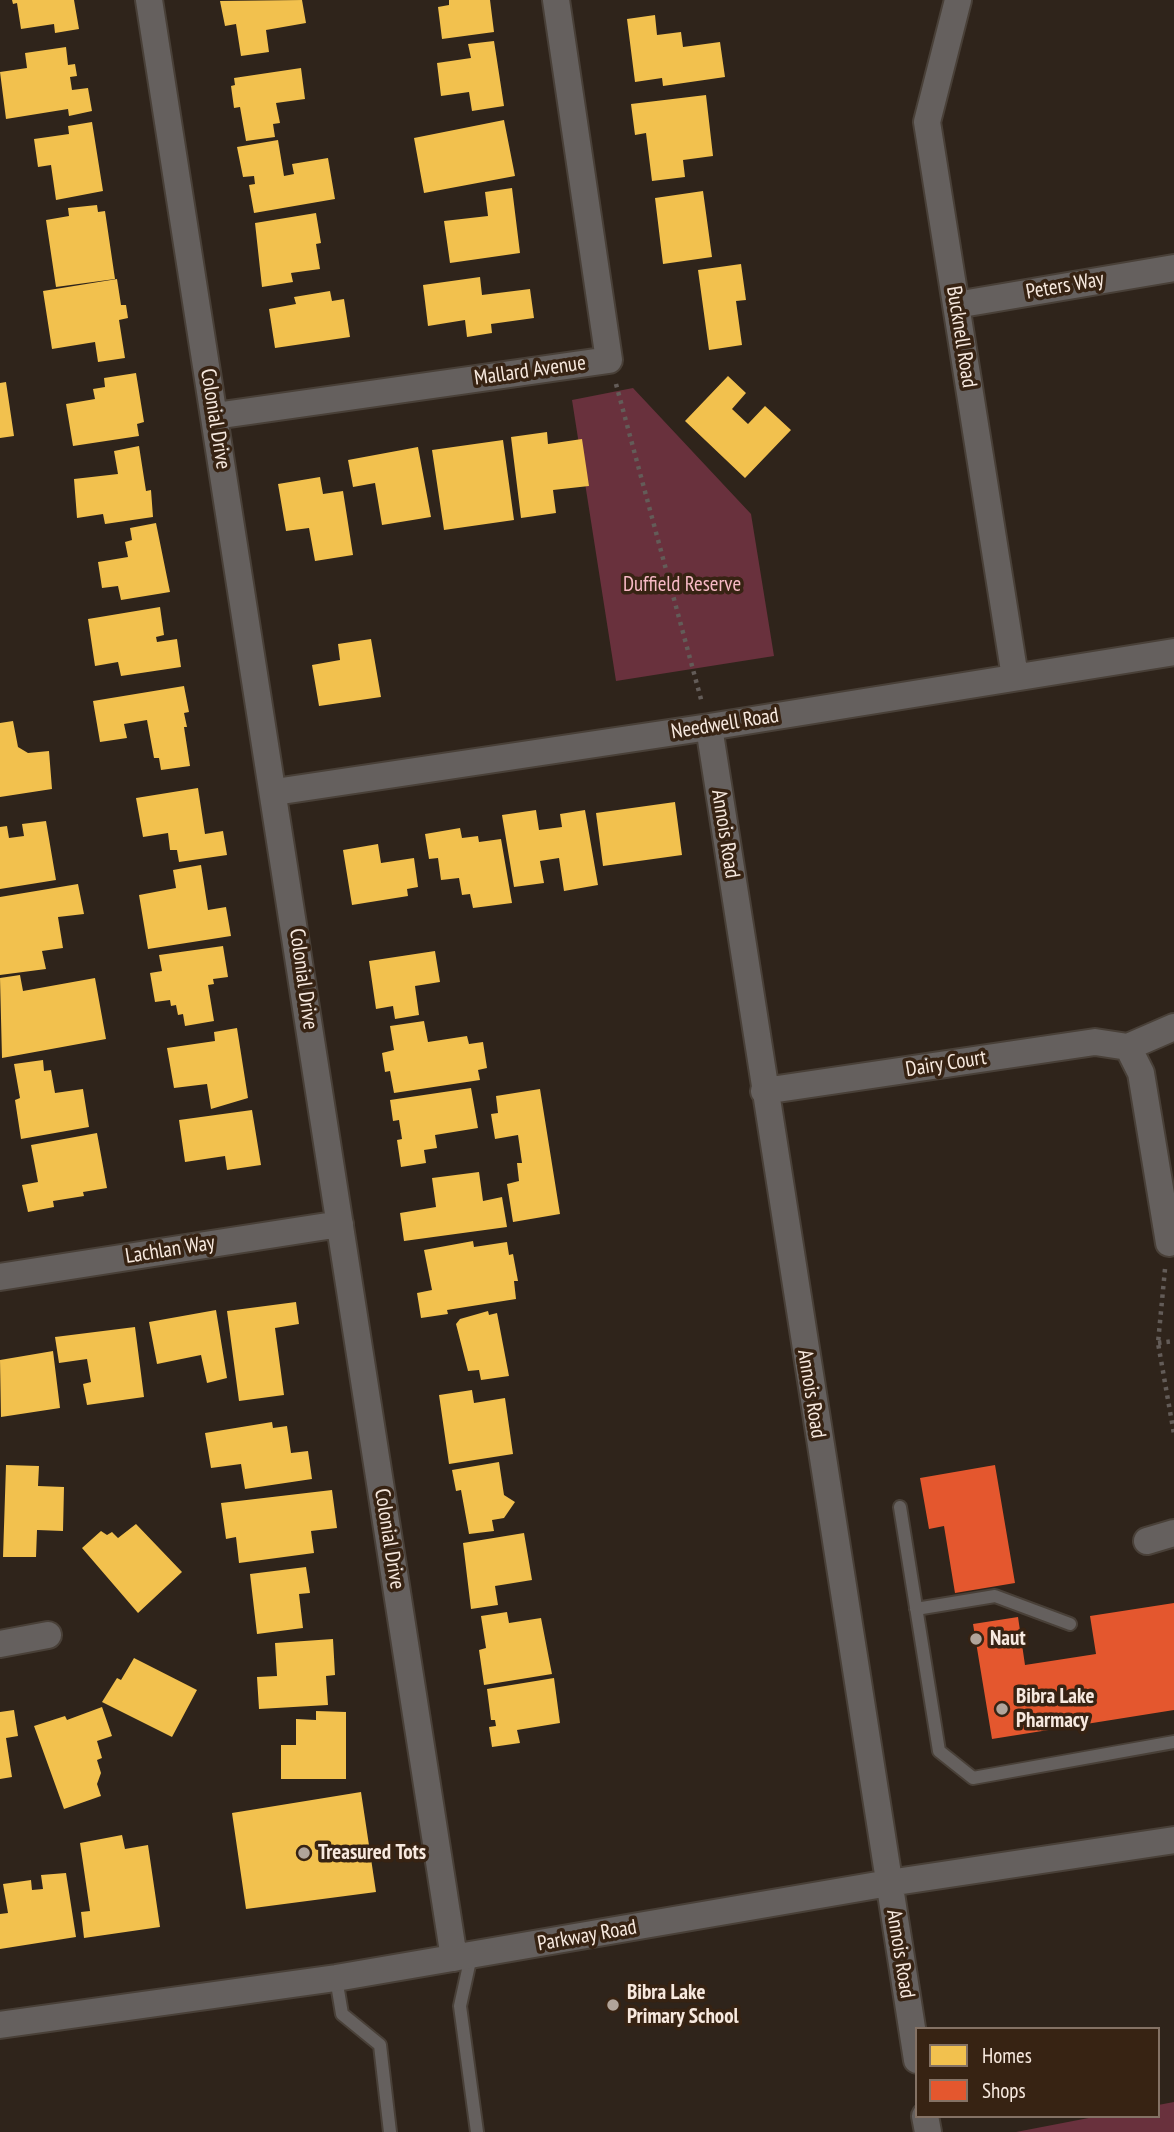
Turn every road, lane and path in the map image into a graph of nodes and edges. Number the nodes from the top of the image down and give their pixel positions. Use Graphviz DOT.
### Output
graph roads {
  1 [pos="149,0"];
  2 [pos="556,0"];
  3 [pos="958,0"];
  4 [pos="1174,268"];
  5 [pos="956,305"];
  6 [pos="609,360"];
  7 [pos="215,416"];
  8 [pos="1174,652"];
  9 [pos="1015,677"];
  10 [pos="709,727"];
  11 [pos="275,792"];
  12 [pos="1174,1027"];
  13 [pos="1128,1046"];
  14 [pos="764,1091"];
  15 [pos="340,1224"];
  16 [pos="1170,1243"];
  17 [pos="0,1277"];
  18 [pos="1174,1341"];
  19 [pos="1158,1343"];
  20 [pos="1174,1434"];
  21 [pos="900,1507"];
  22 [pos="1174,1533"];
  23 [pos="1147,1541"];
  24 [pos="916,1609"];
  25 [pos="1070,1624"];
  26 [pos="48,1636"];
  27 [pos="0,1644"];
  28 [pos="1174,1742"];
  29 [pos="1174,1840"];
  30 [pos="889,1883"];
  31 [pos="462,1957"];
  32 [pos="336,1978"];
  33 [pos="0,2025"];
  34 [pos="915,2047"];
  35 [pos="390,2132"];
  36 [pos="477,2132"];
  1 -- 7 [label="street, Colonial Drive"];
  2 -- 6 [label="street, Mallard Avenue"];
  3 -- 5 [label="street, Bucknell Road"];
  4 -- 5 [label="street, Peters Way"];
  5 -- 9 [label="street, Bucknell Road"];
  6 -- 7 [label="street, Mallard Avenue"];
  6 -- 10 [label="path"];
  7 -- 11 [label="street, Colonial Drive"];
  8 -- 9 [label="street, Needwell Road"];
  9 -- 10 [label="street, Needwell Road"];
  10 -- 11 [label="street, Needwell Road"];
  10 -- 14 [label="street, Annois Road"];
  11 -- 15 [label="street, Colonial Drive"];
  12 -- 13 [label="street, Dairy Court"];
  13 -- 14 [label="street, Dairy Court"];
  13 -- 16 [label="street"];
  14 -- 30 [label="street, Annois Road"];
  15 -- 17 [label="street, Lachlan Way"];
  15 -- 31 [label="street, Colonial Drive"];
  16 -- 19 [label="path"];
  18 -- 19 [label="path"];
  19 -- 20 [label="path"];
  21 -- 24 [label="lane"];
  22 -- 23 [label="street"];
  24 -- 25 [label="lane"];
  24 -- 28 [label="lane"];
  26 -- 27 [label="street"];
  29 -- 30 [label="street, Parkway Road"];
  30 -- 31 [label="street, Parkway Road"];
  30 -- 34 [label="street, Annois Road"];
  31 -- 32 [label="street, Parkway Road"];
  31 -- 36 [label="lane"];
  32 -- 33 [label="street, Parkway Road"];
  32 -- 35 [label="lane"];
}
